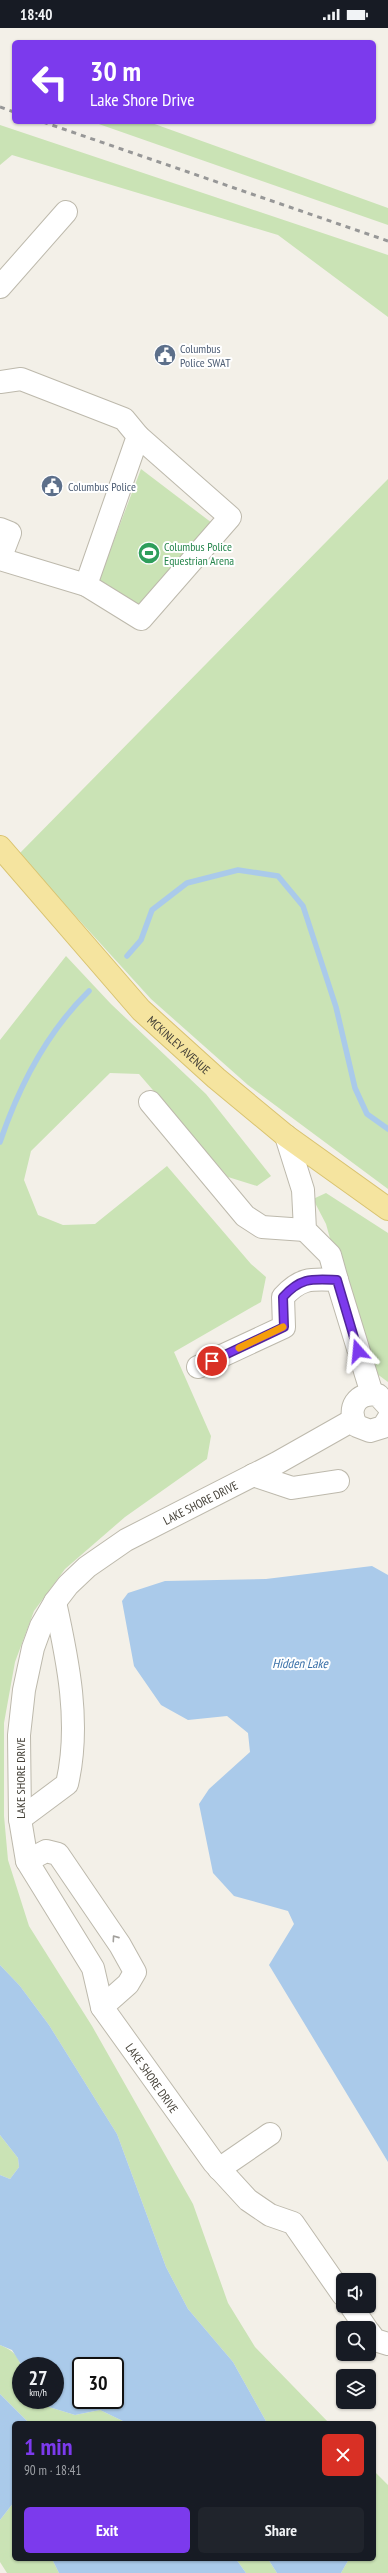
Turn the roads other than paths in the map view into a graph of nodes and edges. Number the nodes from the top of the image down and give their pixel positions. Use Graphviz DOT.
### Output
graph roads {
  1 [pos="66,212"];
  2 [pos="0,287"];
  3 [pos="0,382"];
  4 [pos="138,436"];
  5 [pos="0,528"];
  6 [pos="86,585"];
  7 [pos="0,847"];
  8 [pos="150,1102"];
  9 [pos="286,1136"];
  10 [pos="388,1209"];
  11 [pos="305,1230"];
  12 [pos="337,1280"];
  13 [pos="198,1368"];
  14 [pos="385,1413"];
  15 [pos="353,1420"];
  16 [pos="253,1475"];
  17 [pos="338,1481"];
  18 [pos="55,1602"];
  19 [pos="20,1819"];
  20 [pos="27,1861"];
  21 [pos="102,2007"];
  22 [pos="270,2134"];
  23 [pos="219,2169"];
  24 [pos="336,2284"];
  25 [pos="376,2340"];
  26 [pos="388,2344"];
  1 -- 2 [label="street"];
  3 -- 4 [label="street"];
  4 -- 6 [label="street"];
  4 -- 6 [label="street"];
  5 -- 6 [label="street"];
  7 -- 9 [label="main road, MCKINLEY AVENUE"];
  8 -- 11 [label="street"];
  9 -- 10 [label="main road, MCKINLEY AVENUE"];
  9 -- 11 [label="street"];
  11 -- 12 [label="street"];
  12 -- 13 [label="street"];
  12 -- 14 [label="street"];
  14 -- 15 [label="street"];
  14 -- 15 [label="street"];
  15 -- 16 [label="street, LAKE SHORE DRIVE"];
  16 -- 17 [label="street"];
  16 -- 18 [label="street, LAKE SHORE DRIVE"];
  18 -- 19 [label="street, LAKE SHORE DRIVE"];
  18 -- 19 [label="street"];
  19 -- 20 [label="street, LAKE SHORE DRIVE"];
  20 -- 21 [label="street, LAKE SHORE DRIVE"];
  21 -- 20 [label="street, one-way"];
  21 -- 23 [label="street, LAKE SHORE DRIVE"];
  22 -- 23 [label="street"];
  23 -- 24 [label="street, LAKE SHORE DRIVE"];
  25 -- 26 [label="street"];
}
